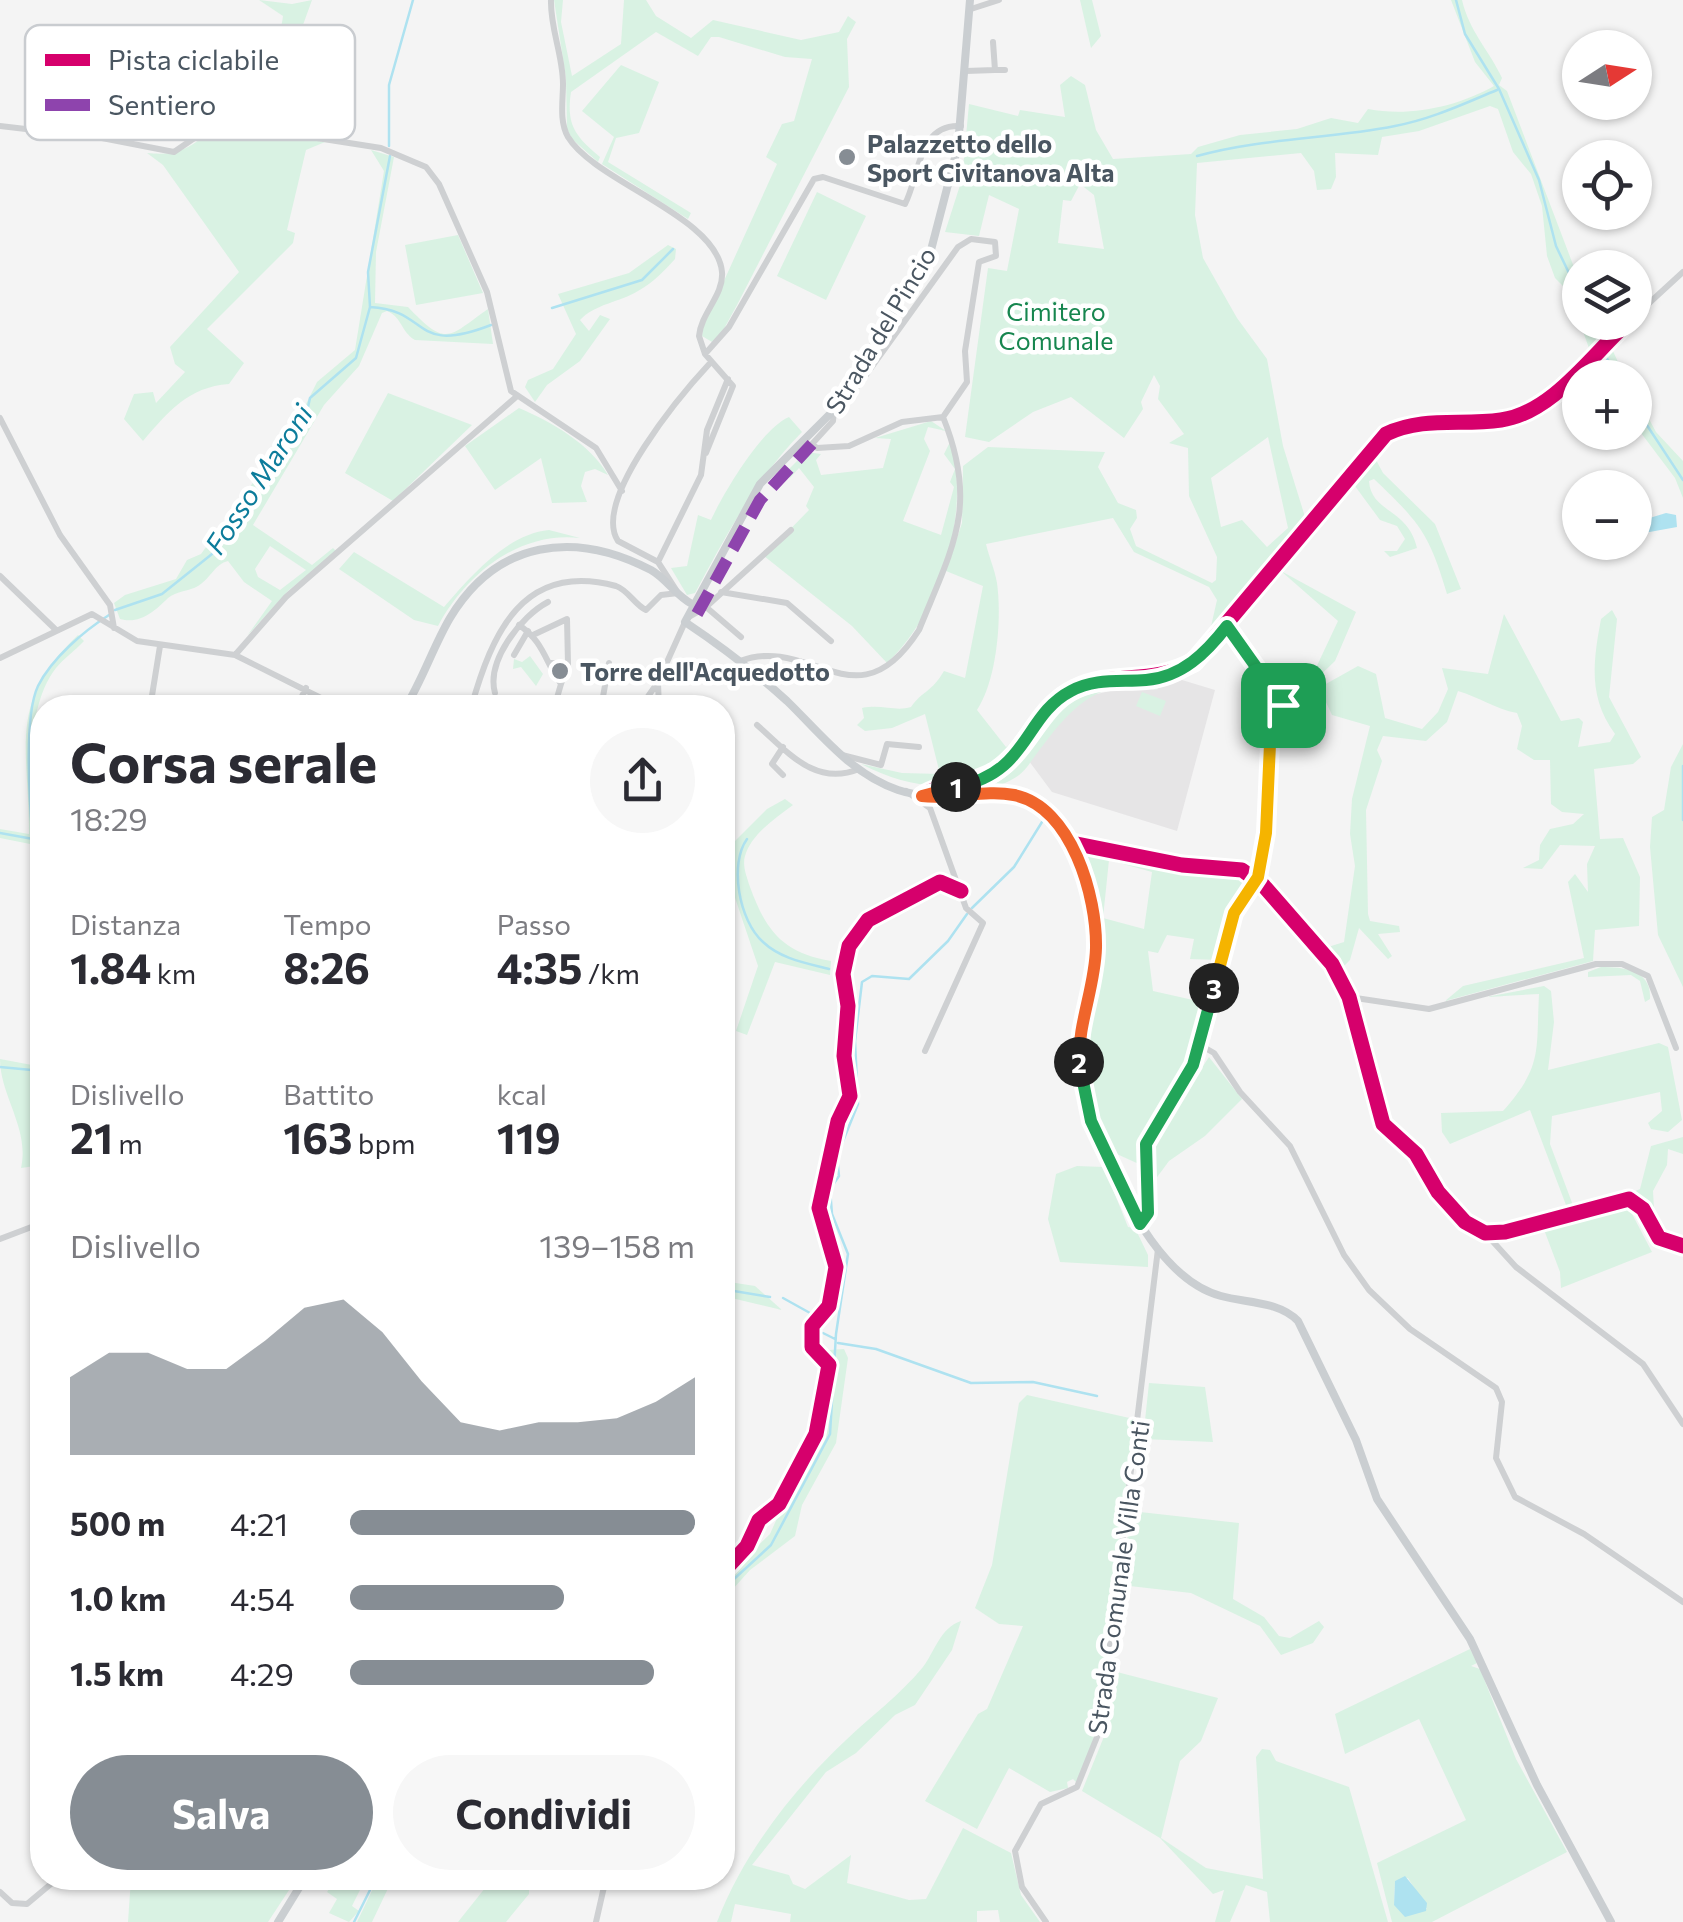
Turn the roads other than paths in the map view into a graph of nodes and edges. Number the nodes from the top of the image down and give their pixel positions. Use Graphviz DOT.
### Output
graph roads {
  1 [pos="552,0"];
  2 [pos="998,0"];
  3 [pos="970,4"];
  4 [pos="993,42"];
  5 [pos="995,70"];
  6 [pos="1005,70"];
  7 [pos="966,71"];
  8 [pos="0,126"];
  9 [pos="961,126"];
  10 [pos="25,130"];
  11 [pos="94,140"];
  12 [pos="191,140"];
  13 [pos="323,140"];
  14 [pos="1683,272"];
  15 [pos="1652,300"];
  16 [pos="1609,340"];
  17 [pos="705,354"];
  18 [pos="711,362"];
  19 [pos="845,392"];
  20 [pos="516,397"];
  21 [pos="834,410"];
  22 [pos="943,417"];
  23 [pos="0,418"];
  24 [pos="622,491"];
  25 [pos="791,530"];
  26 [pos="658,562"];
  27 [pos="0,576"];
  28 [pos="722,592"];
  29 [pos="678,594"];
  30 [pos="548,602"];
  31 [pos="692,604"];
  32 [pos="706,607"];
  33 [pos="686,619"];
  34 [pos="520,626"];
  35 [pos="1227,626"];
  36 [pos="114,628"];
  37 [pos="55,629"];
  38 [pos="530,633"];
  39 [pos="742,637"];
  40 [pos="831,642"];
  41 [pos="160,646"];
  42 [pos="235,655"];
  43 [pos="514,655"];
  44 [pos="0,658"];
  45 [pos="740,661"];
  46 [pos="609,662"];
  47 [pos="550,663"];
  48 [pos="568,664"];
  49 [pos="658,682"];
  50 [pos="562,684"];
  51 [pos="306,688"];
  52 [pos="495,692"];
  53 [pos="152,695"];
  54 [pos="302,695"];
  55 [pos="319,695"];
  56 [pos="412,695"];
  57 [pos="476,695"];
  58 [pos="558,695"];
  59 [pos="603,695"];
  60 [pos="649,695"];
  61 [pos="658,695"];
  62 [pos="758,726"];
  63 [pos="919,747"];
  64 [pos="783,748"];
  65 [pos="840,755"];
  66 [pos="859,769"];
  67 [pos="783,775"];
  68 [pos="906,792"];
  69 [pos="922,796"];
  70 [pos="1072,843"];
  71 [pos="1256,880"];
  72 [pos="1349,997"];
  73 [pos="1200,1045"];
  74 [pos="1676,1048"];
  75 [pos="924,1051"];
  76 [pos="1140,1224"];
  77 [pos="30,1228"];
  78 [pos="1486,1233"];
  79 [pos="0,1239"];
  80 [pos="1683,1246"];
  81 [pos="1158,1249"];
  82 [pos="1683,1424"];
  83 [pos="1683,1602"];
  84 [pos="44,1890"];
  85 [pos="296,1890"];
  86 [pos="603,1890"];
  87 [pos="0,1892"];
  88 [pos="278,1922"];
  89 [pos="596,1922"];
  90 [pos="1046,1922"];
  91 [pos="1611,1922"];
  1 -- 17 [label="street"];
  2 -- 3 [label="street"];
  3 -- 7 [label="main road, Strada del Pincio"];
  4 -- 5 [label="street"];
  5 -- 6 [label="street"];
  5 -- 7 [label="street"];
  7 -- 9 [label="main road, Strada del Pincio"];
  8 -- 10 [label="street"];
  9 -- 17 [label="street"];
  9 -- 19 [label="main road, Strada del Pincio"];
  11 -- 12 [label="street"];
  13 -- 20 [label="street"];
  14 -- 15 [label="street"];
  16 -- 35 [label="street"];
  17 -- 18 [label="street"];
  18 -- 24 [label="street"];
  18 -- 26 [label="street"];
  19 -- 21 [label="main road, Strada del Pincio"];
  19 -- 22 [label="street"];
  20 -- 24 [label="street"];
  20 -- 42 [label="street"];
  21 -- 22 [label="street"];
  21 -- 31 [label="main road, Strada del Pincio"];
  22 -- 45 [label="street"];
  23 -- 36 [label="street"];
  24 -- 26 [label="street"];
  25 -- 28 [label="street"];
  26 -- 29 [label="street"];
  27 -- 37 [label="street"];
  28 -- 32 [label="street"];
  28 -- 40 [label="street"];
  29 -- 31 [label="main road"];
  29 -- 56 [label="main road"];
  29 -- 57 [label="street"];
  30 -- 34 [label="street"];
  31 -- 33 [label="main road, Strada del Pincio"];
  32 -- 33 [label="street"];
  32 -- 39 [label="street"];
  33 -- 45 [label="main road"];
  33 -- 49 [label="street"];
  34 -- 38 [label="street"];
  34 -- 52 [label="street"];
  35 -- 69 [label="street"];
  35 -- 71 [label="street"];
  36 -- 37 [label="street"];
  36 -- 41 [label="street"];
  37 -- 44 [label="street"];
  38 -- 43 [label="street"];
  38 -- 47 [label="street"];
  38 -- 48 [label="street"];
  41 -- 42 [label="street"];
  41 -- 53 [label="street"];
  42 -- 51 [label="street"];
  45 -- 65 [label="main road"];
  46 -- 59 [label="street"];
  47 -- 48 [label="street"];
  47 -- 50 [label="street"];
  48 -- 50 [label="street"];
  49 -- 60 [label="street"];
  49 -- 61 [label="street"];
  50 -- 58 [label="street"];
  51 -- 54 [label="street"];
  51 -- 55 [label="street"];
  62 -- 64 [label="street"];
  63 -- 65 [label="street"];
  64 -- 66 [label="street"];
  64 -- 67 [label="street"];
  65 -- 66 [label="main road"];
  66 -- 68 [label="main road"];
  68 -- 69 [label="main road"];
  68 -- 75 [label="street"];
  69 -- 70 [label="main road"];
  70 -- 71 [label="street"];
  70 -- 76 [label="main road"];
  71 -- 72 [label="street"];
  71 -- 73 [label="street"];
  72 -- 74 [label="street"];
  72 -- 78 [label="street"];
  73 -- 76 [label="street"];
  73 -- 83 [label="street"];
  76 -- 81 [label="main road"];
  77 -- 79 [label="street"];
  78 -- 80 [label="street"];
  78 -- 82 [label="street"];
  81 -- 90 [label="street, Strada Comunale Villa Conti"];
  81 -- 91 [label="main road"];
  84 -- 87 [label="street"];
  85 -- 88 [label="main road"];
  86 -- 89 [label="street"];
}
